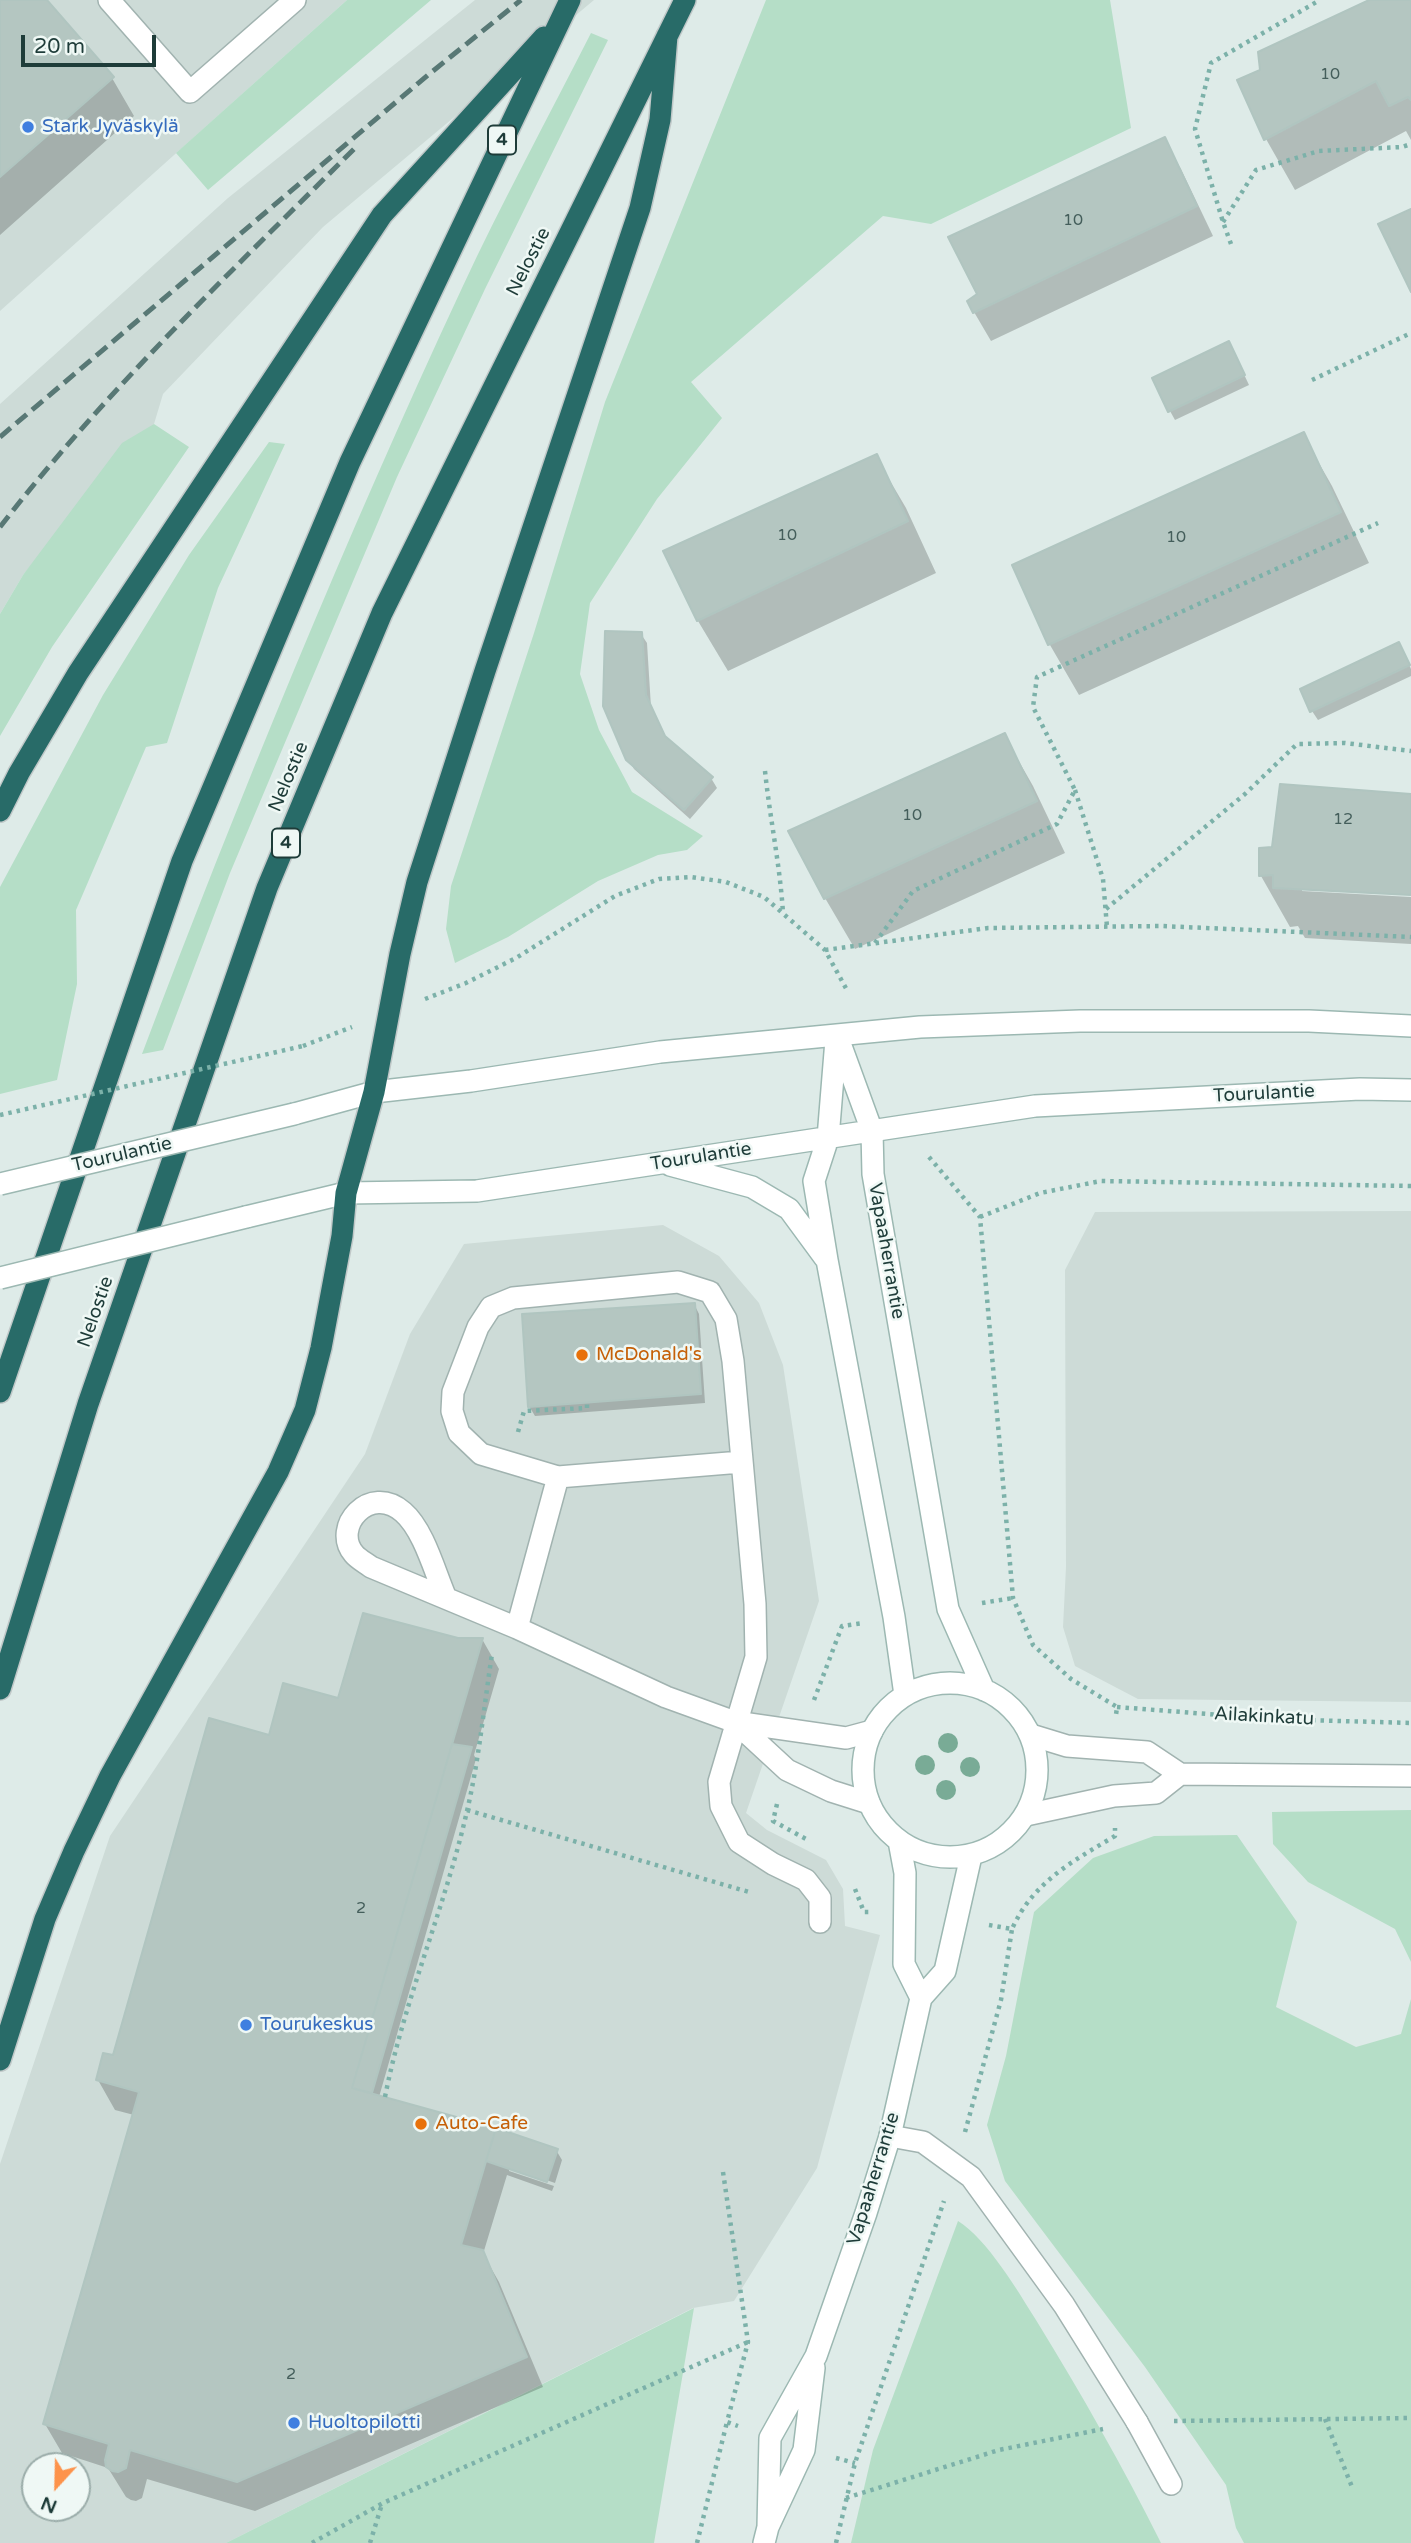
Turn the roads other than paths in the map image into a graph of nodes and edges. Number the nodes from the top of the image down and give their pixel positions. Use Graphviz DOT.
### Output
graph roads {
  1 [pos="109,0"];
  2 [pos="295,0"];
  3 [pos="570,0"];
  4 [pos="685,0"];
  5 [pos="559,20"];
  6 [pos="667,36"];
  7 [pos="0,811"];
  8 [pos="1411,1026"];
  9 [pos="837,1035"];
  10 [pos="1411,1090"];
  11 [pos="374,1092"];
  12 [pos="872,1131"];
  13 [pos="828,1138"];
  14 [pos="661,1163"];
  15 [pos="0,1184"];
  16 [pos="345,1193"];
  17 [pos="827,1260"];
  18 [pos="0,1278"];
  19 [pos="0,1392"];
  20 [pos="741,1462"];
  21 [pos="558,1477"];
  22 [pos="446,1598"];
  23 [pos="507,1623"];
  24 [pos="0,1689"];
  25 [pos="984,1689"];
  26 [pos="905,1695"];
  27 [pos="735,1722"];
  28 [pos="872,1731"];
  29 [pos="1031,1735"];
  30 [pos="1180,1774"];
  31 [pos="1411,1776"];
  32 [pos="869,1803"];
  33 [pos="1026,1815"];
  34 [pos="899,1841"];
  35 [pos="971,1856"];
  36 [pos="820,1918"];
  37 [pos="921,1998"];
  38 [pos="0,2060"];
  39 [pos="890,2136"];
  40 [pos="816,2356"];
  41 [pos="1171,2484"];
  42 [pos="766,2535"];
  1 -- 2 [label="street"];
  3 -- 5 [label="highway, 4"];
  4 -- 6 [label="highway, Nelostie / 4"];
  5 -- 7 [label="highway"];
  5 -- 19 [label="highway, 4"];
  6 -- 11 [label="highway"];
  6 -- 24 [label="highway, Nelostie / 4"];
  8 -- 9 [label="street, Tourulantie"];
  9 -- 11 [label="street, Tourulantie"];
  9 -- 12 [label="street, Vapaaherrantie"];
  9 -- 13 [label="street"];
  10 -- 12 [label="street, Tourulantie"];
  11 -- 15 [label="street, Tourulantie, bridge"];
  11 -- 16 [label="highway"];
  12 -- 13 [label="street, Tourulantie"];
  12 -- 25 [label="street, Vapaaherrantie"];
  13 -- 14 [label="street, Tourulantie"];
  13 -- 17 [label="street"];
  14 -- 16 [label="street, Tourulantie"];
  14 -- 17 [label="street"];
  16 -- 18 [label="street, Tourulantie, bridge"];
  16 -- 38 [label="highway"];
  17 -- 26 [label="street"];
  20 -- 21 [label="street"];
  20 -- 21 [label="street"];
  20 -- 27 [label="street"];
  21 -- 23 [label="street"];
  22 -- 22 [label="street"];
  22 -- 23 [label="street"];
  23 -- 27 [label="street"];
  25 -- 26 [label="street"];
  25 -- 29 [label="street"];
  26 -- 28 [label="street"];
  27 -- 28 [label="street"];
  27 -- 32 [label="street"];
  27 -- 36 [label="street"];
  28 -- 32 [label="street"];
  29 -- 30 [label="street"];
  29 -- 33 [label="street"];
  30 -- 31 [label="street"];
  30 -- 33 [label="street"];
  32 -- 34 [label="street"];
  33 -- 35 [label="street"];
  34 -- 35 [label="street"];
  34 -- 37 [label="street"];
  35 -- 37 [label="street, Vapaaherrantie"];
  37 -- 39 [label="street, Vapaaherrantie"];
  39 -- 40 [label="street, Vapaaherrantie"];
  39 -- 41 [label="street"];
  40 -- 42 [label="street, Vapaaherrantie"];
  40 -- 42 [label="street, Vapaaherrantie"];
}
